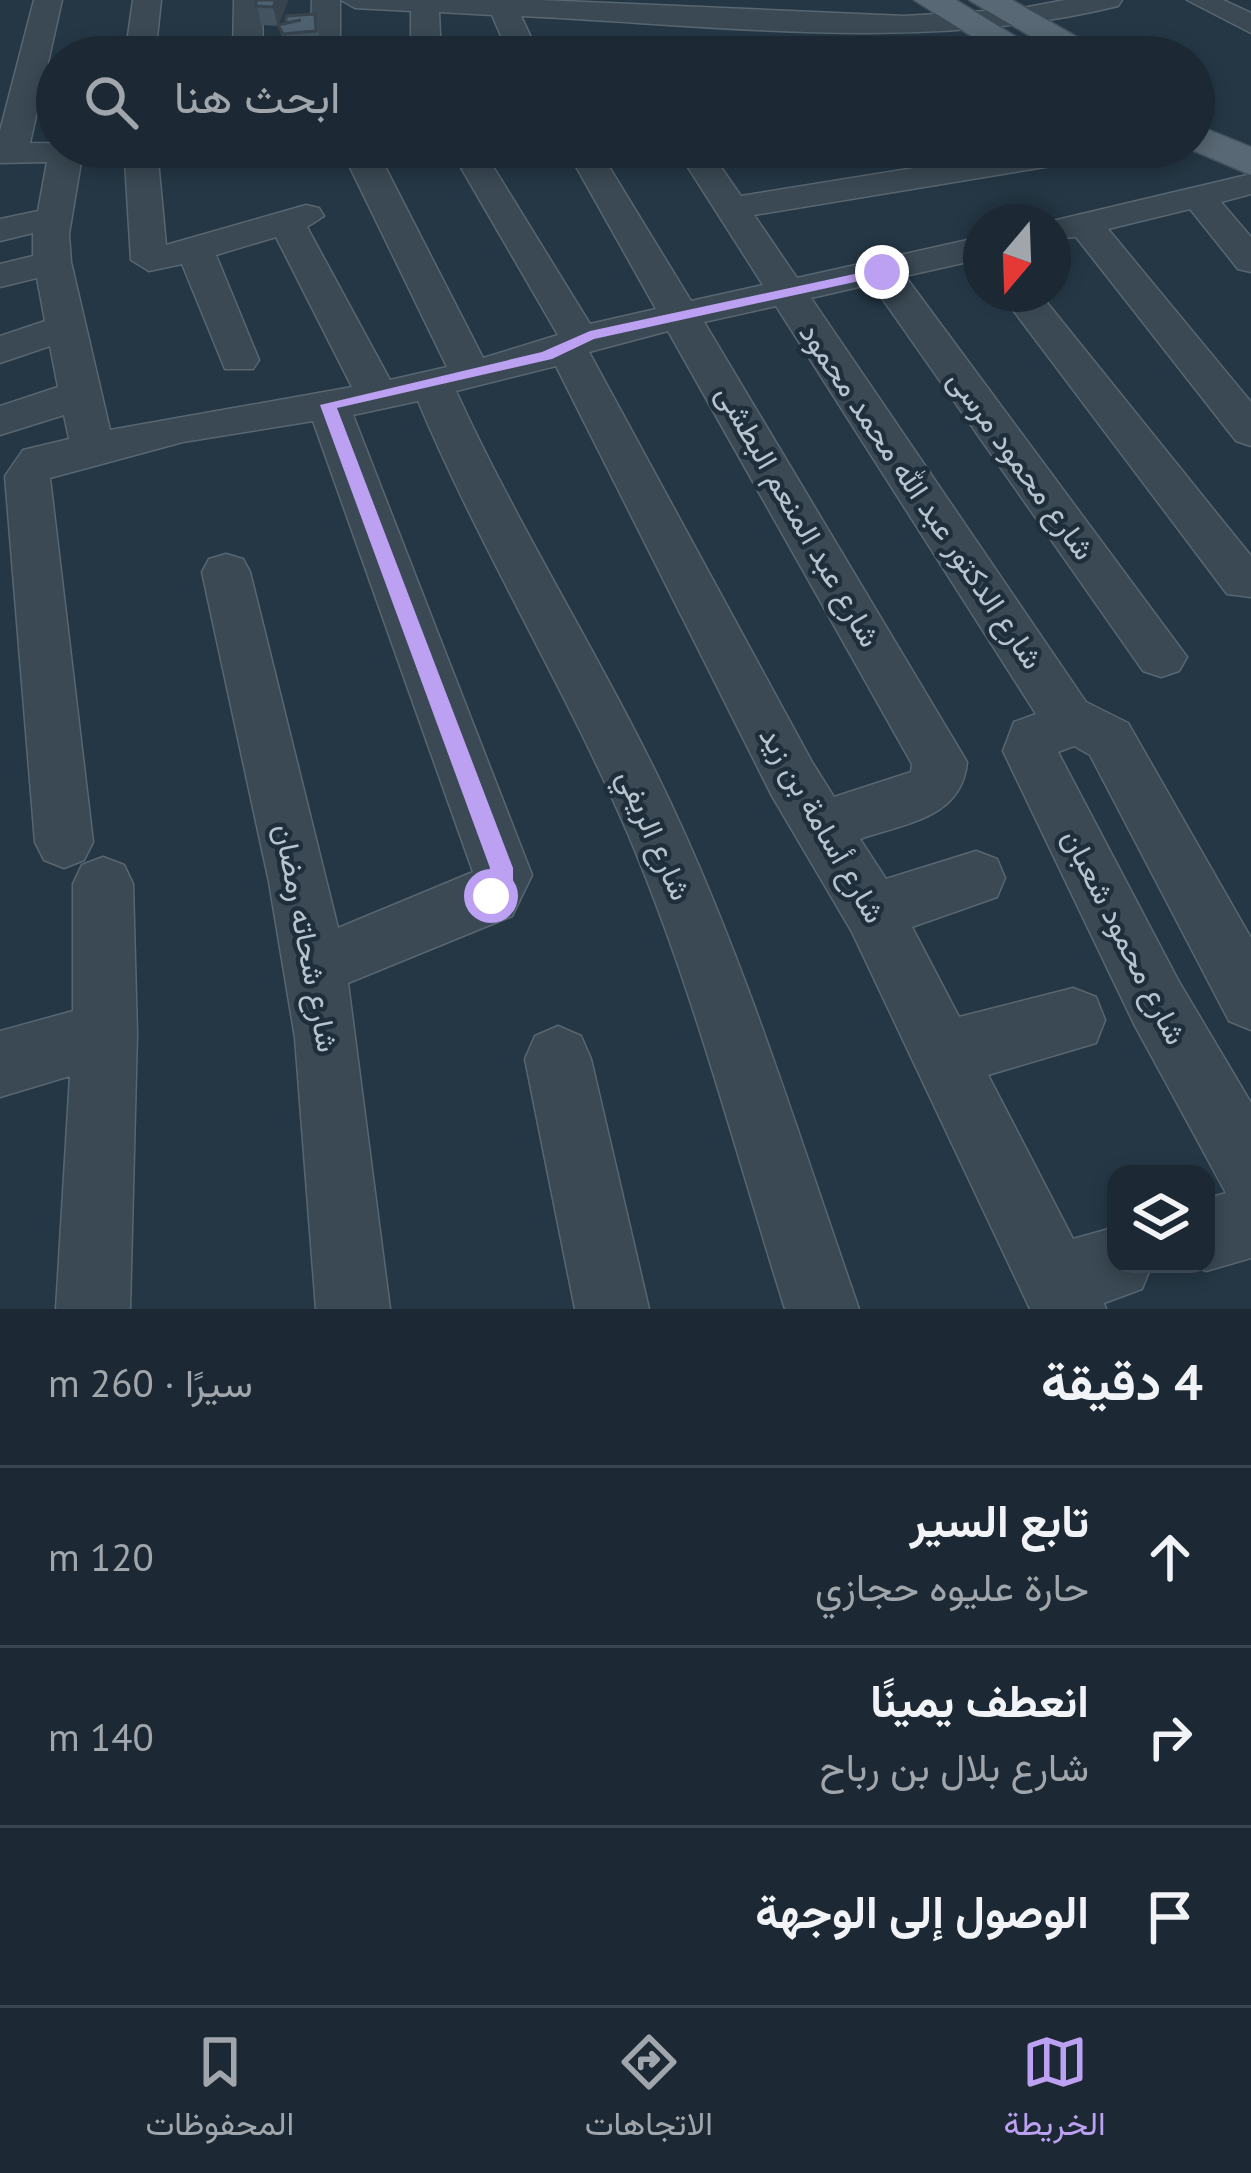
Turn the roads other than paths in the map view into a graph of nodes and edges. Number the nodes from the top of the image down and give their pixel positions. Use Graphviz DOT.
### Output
graph roads {
  1 [pos="48,0"];
  2 [pos="147,0"];
  3 [pos="248,0"];
  4 [pos="326,0"];
  5 [pos="355,0"];
  6 [pos="931,0"];
  7 [pos="1202,0"];
  8 [pos="425,4"];
  9 [pos="1043,7"];
  10 [pos="503,8"];
  11 [pos="603,13"];
  12 [pos="725,19"];
  13 [pos="817,22"];
  14 [pos="1251,24"];
  15 [pos="38,36"];
  16 [pos="143,36"];
  17 [pos="248,36"];
  18 [pos="325,36"];
  19 [pos="426,36"];
  20 [pos="516,36"];
  21 [pos="618,36"];
  22 [pos="731,36"];
  23 [pos="825,36"];
  24 [pos="1073,36"];
  25 [pos="36,43"];
  26 [pos="1215,114"];
  27 [pos="1251,130"];
  28 [pos="1215,146"];
  29 [pos="36,152"];
  30 [pos="5,153"];
  31 [pos="1251,163"];
  32 [pos="63,168"];
  33 [pos="136,168"];
  34 [pos="248,168"];
  35 [pos="362,168"];
  36 [pos="477,168"];
  37 [pos="594,168"];
  38 [pos="705,168"];
  39 [pos="977,168"];
  40 [pos="1251,184"];
  41 [pos="1199,197"];
  42 [pos="731,208"];
  43 [pos="53,218"];
  44 [pos="1071,228"];
  45 [pos="0,230"];
  46 [pos="1071,230"];
  47 [pos="249,233"];
  48 [pos="195,250"];
  49 [pos="963,252"];
  50 [pos="1251,261"];
  51 [pos="52,262"];
  52 [pos="882,272"];
  53 [pos="0,276"];
  54 [pos="788,295"];
  55 [pos="1034,312"];
  56 [pos="682,316"];
  57 [pos="64,328"];
  58 [pos="573,342"];
  59 [pos="0,350"];
  60 [pos="239,360"];
  61 [pos="402,390"];
  62 [pos="82,394"];
  63 [pos="0,421"];
  64 [pos="1251,431"];
  65 [pos="92,446"];
  66 [pos="226,572"];
  67 [pos="1244,581"];
  68 [pos="1161,657"];
  69 [pos="1072,724"];
  70 [pos="823,826"];
  71 [pos="976,878"];
  72 [pos="873,912"];
  73 [pos="314,967"];
  74 [pos="1251,999"];
  75 [pos="1072,1020"];
  76 [pos="105,1034"];
  77 [pos="943,1054"];
  78 [pos="558,1059"];
  79 [pos="0,1064"];
  80 [pos="1251,1169"];
  81 [pos="1251,1222"];
  82 [pos="1215,1232"];
  83 [pos="1080,1284"];
  84 [pos="93,1309"];
  85 [pos="353,1309"];
  86 [pos="611,1309"];
  87 [pos="822,1309"];
  1 -- 15 [label="street"];
  2 -- 16 [label="street"];
  3 -- 17 [label="street"];
  4 -- 18 [label="street"];
  5 -- 8 [label="street"];
  6 -- 9 [label="main road"];
  7 -- 14 [label="street"];
  8 -- 10 [label="street"];
  8 -- 19 [label="street"];
  9 -- 13 [label="street"];
  9 -- 24 [label="main road"];
  10 -- 11 [label="street"];
  10 -- 20 [label="street"];
  11 -- 12 [label="street"];
  11 -- 21 [label="street"];
  12 -- 13 [label="street"];
  12 -- 22 [label="street"];
  13 -- 23 [label="street"];
  25 -- 30 [label="street"];
  26 -- 27 [label="main road"];
  28 -- 31 [label="main road"];
  29 -- 30 [label="street"];
  32 -- 43 [label="street"];
  33 -- 48 [label="street"];
  34 -- 47 [label="street"];
  35 -- 61 [label="street"];
  36 -- 58 [label="street, شارع أسامة بن زيد"];
  37 -- 56 [label="street, شارع عبد المنعم البطشى"];
  38 -- 42 [label="street, شارع الدكتور عبد الله محمد محمود"];
  39 -- 42 [label="street"];
  40 -- 41 [label="street"];
  41 -- 44 [label="street"];
  41 -- 50 [label="street"];
  42 -- 54 [label="street, شارع الدكتور عبد الله محمد محمود"];
  43 -- 45 [label="street"];
  43 -- 51 [label="street"];
  46 -- 64 [label="street"];
  47 -- 48 [label="street"];
  47 -- 61 [label="street"];
  48 -- 60 [label="street"];
  49 -- 52 [label="street"];
  51 -- 53 [label="street"];
  51 -- 57 [label="street"];
  52 -- 54 [label="street"];
  52 -- 68 [label="street, شارع محمود مرسى"];
  54 -- 56 [label="street"];
  54 -- 69 [label="street, شارع الدكتور عبد الله محمد محمود"];
  55 -- 67 [label="street"];
  56 -- 58 [label="street"];
  56 -- 70 [label="street, شارع عبد المنعم البطشى"];
  57 -- 59 [label="street"];
  57 -- 62 [label="street"];
  58 -- 61 [label="street"];
  58 -- 70 [label="street, شارع أسامة بن زيد"];
  61 -- 65 [label="street"];
  61 -- 73 [label="street"];
  61 -- 87 [label="street, شارع الريفي"];
  62 -- 63 [label="street"];
  62 -- 65 [label="street"];
  65 -- 76 [label="street"];
  66 -- 73 [label="street, شارع شحاته رمضان"];
  69 -- 74 [label="street"];
  69 -- 80 [label="street, شارع محمود شعبان"];
  70 -- 72 [label="street, شارع أسامة بن زيد"];
  71 -- 72 [label="street"];
  72 -- 77 [label="street, شارع أسامة بن زيد"];
  73 -- 85 [label="street, شارع شحاته رمضان"];
  75 -- 77 [label="street"];
  76 -- 79 [label="street"];
  76 -- 84 [label="street"];
  77 -- 83 [label="street, شارع أسامة بن زيد"];
  78 -- 86 [label="street"];
  81 -- 82 [label="street"];
}
